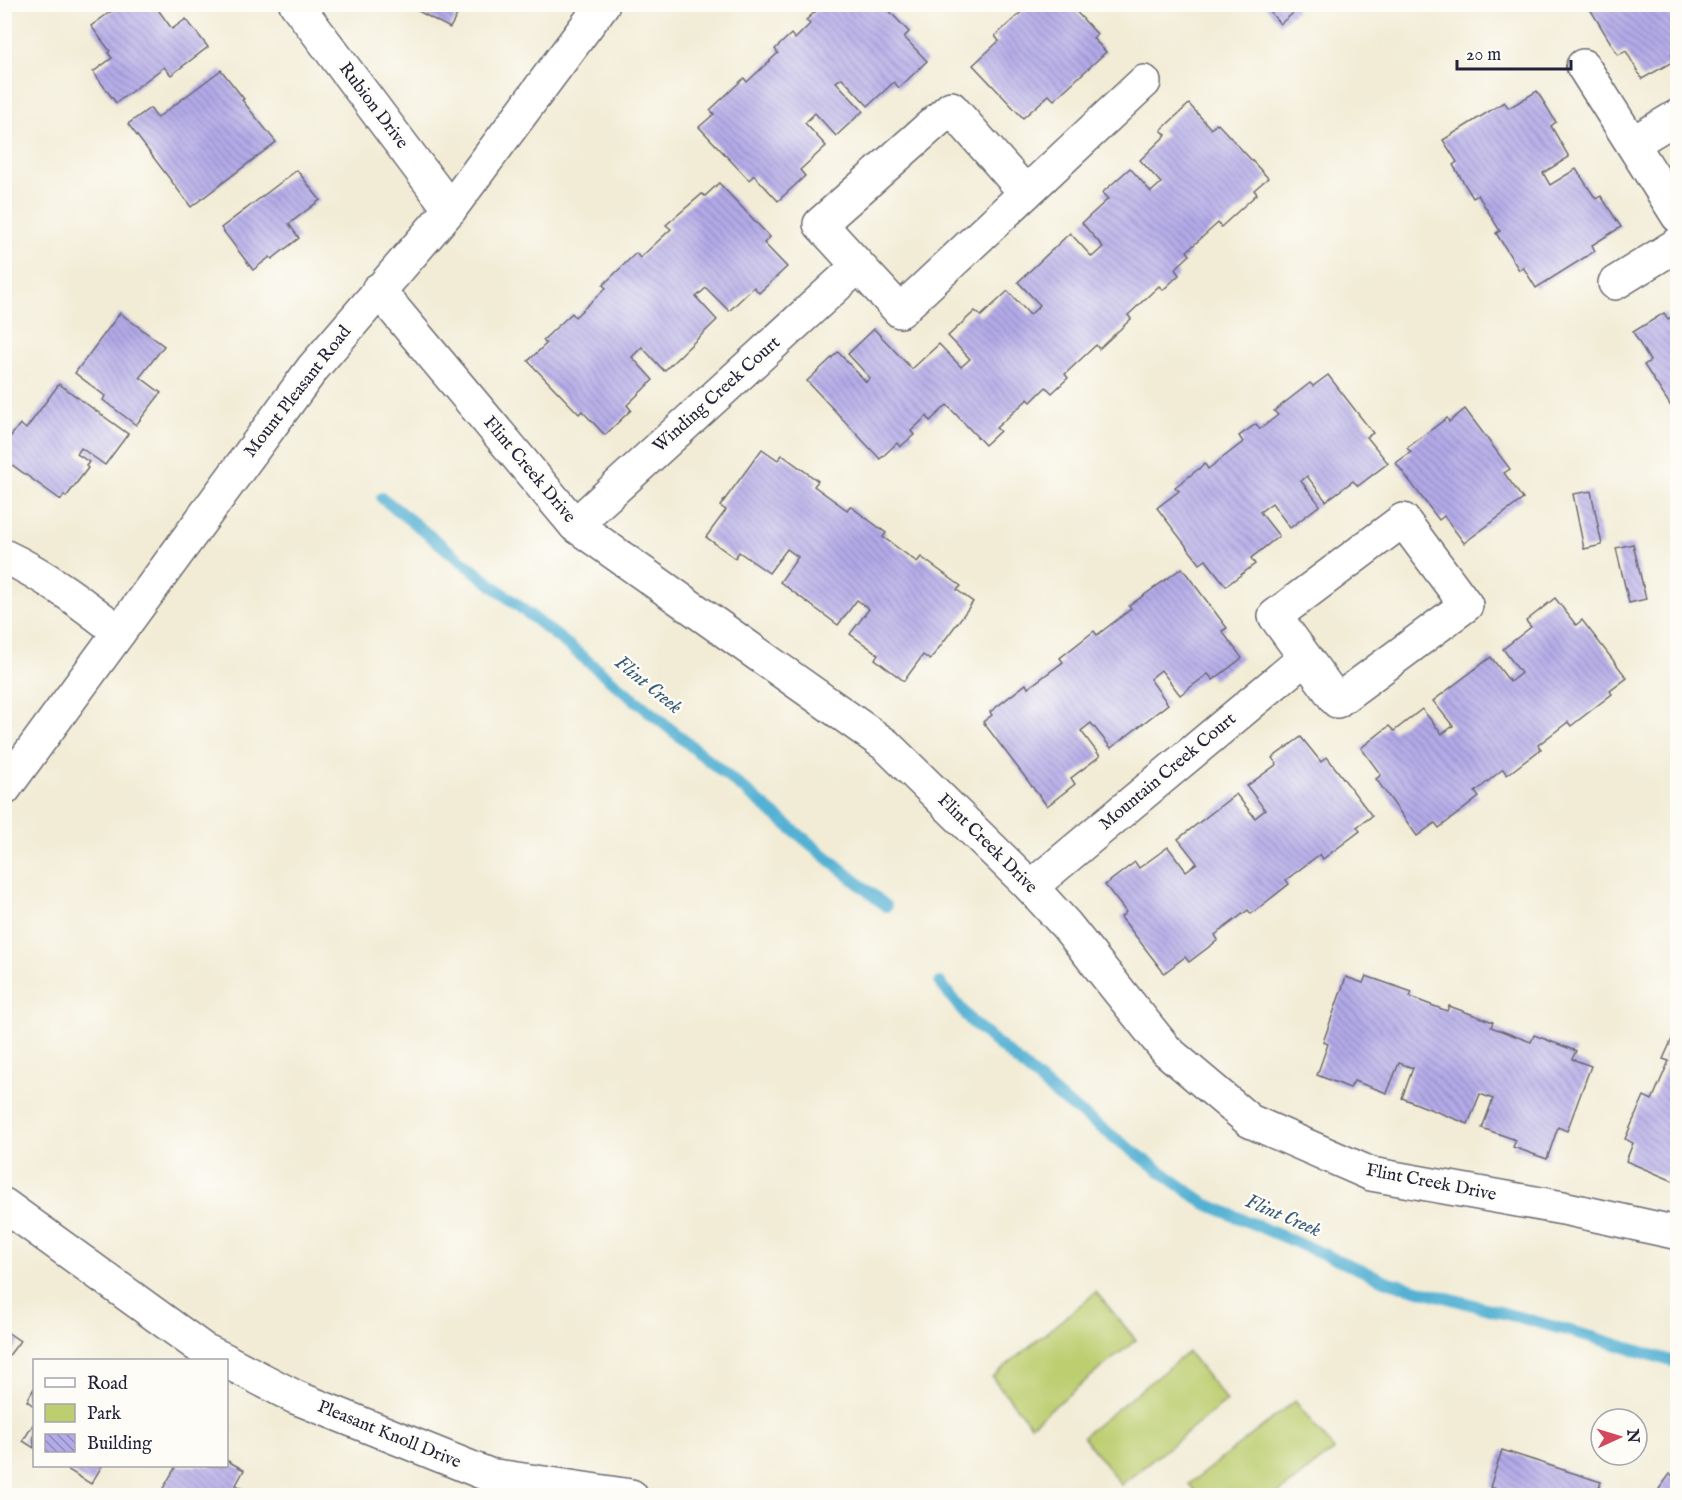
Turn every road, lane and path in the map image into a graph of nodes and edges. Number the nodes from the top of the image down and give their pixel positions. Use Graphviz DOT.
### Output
graph roads {
  1 [pos="296,4"];
  2 [pos="603,4"];
  3 [pos="1583,66"];
  4 [pos="1144,82"];
  5 [pos="1677,116"];
  6 [pos="1633,143"];
  7 [pos="1026,193"];
  8 [pos="450,209"];
  9 [pos="1677,216"];
  10 [pos="1677,244"];
  11 [pos="858,266"];
  12 [pos="1615,283"];
  13 [pos="378,290"];
  14 [pos="575,525"];
  15 [pos="4,556"];
  16 [pos="119,632"];
  17 [pos="1305,658"];
  18 [pos="4,789"];
  19 [pos="1031,887"];
  20 [pos="4,1205"];
  21 [pos="1677,1233"];
  22 [pos="222,1359"];
  23 [pos="228,1362"];
  24 [pos="485,1485"];
  25 [pos="631,1496"];
  1 -- 8 [label="street, Rubion Drive"];
  2 -- 8 [label="street, Mount Pleasant Road"];
  3 -- 6 [label="street"];
  4 -- 7 [label="street"];
  5 -- 6 [label="street"];
  6 -- 9 [label="street"];
  7 -- 11 [label="street"];
  7 -- 11 [label="street"];
  8 -- 13 [label="street, Mount Pleasant Road"];
  10 -- 12 [label="street"];
  11 -- 14 [label="street, Winding Creek Court"];
  13 -- 14 [label="street, Flint Creek Drive"];
  13 -- 16 [label="street, Mount Pleasant Road"];
  14 -- 19 [label="street, Flint Creek Drive"];
  15 -- 16 [label="street"];
  16 -- 18 [label="street, Mount Pleasant Road"];
  17 -- 17 [label="street"];
  17 -- 19 [label="street, Mountain Creek Court"];
  19 -- 21 [label="street, Flint Creek Drive"];
  20 -- 22 [label="street, Pleasant Knoll Drive"];
  23 -- 24 [label="street, Pleasant Knoll Drive"];
  24 -- 25 [label="street, Pleasant Knoll Drive"];
}
